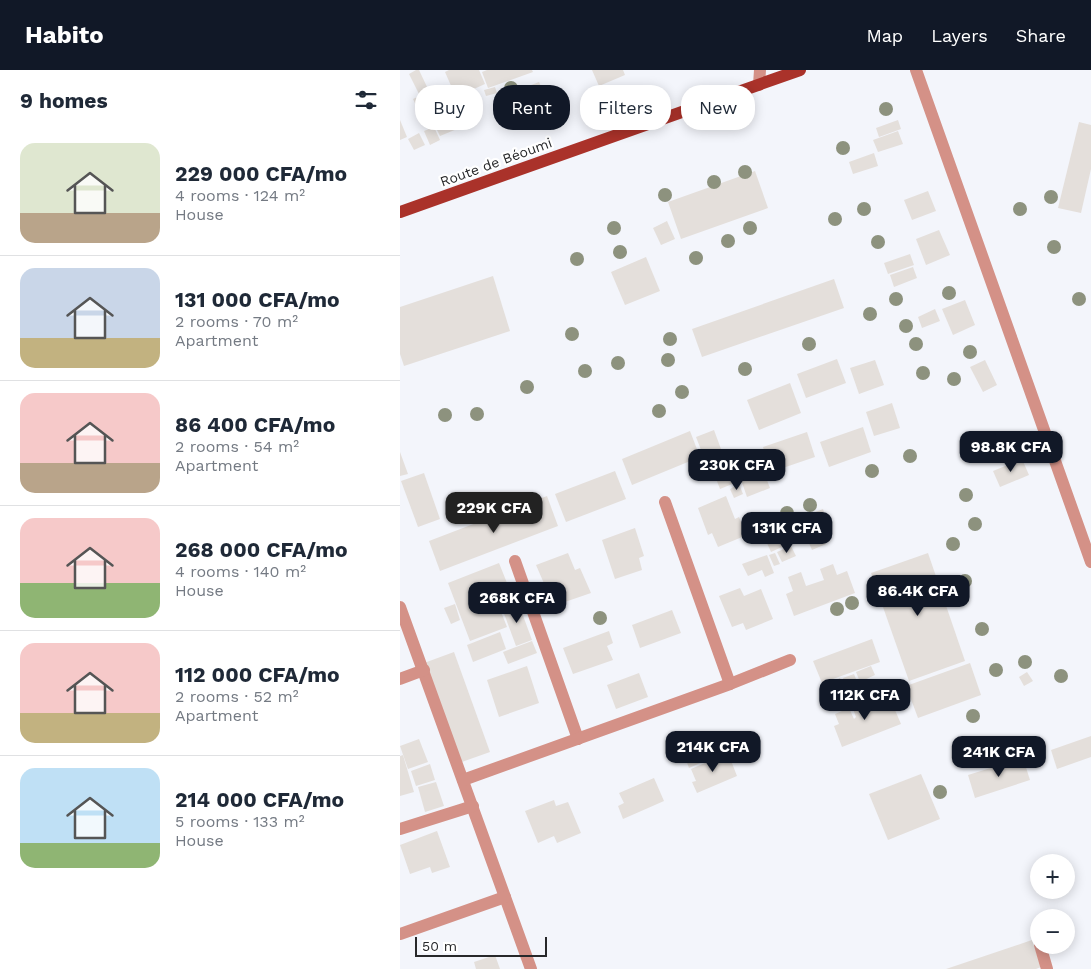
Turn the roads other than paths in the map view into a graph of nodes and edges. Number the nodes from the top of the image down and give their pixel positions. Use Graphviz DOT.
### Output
graph roads {
  1 [pos="760,70"];
  2 [pos="800,70"];
  3 [pos="916,70"];
  4 [pos="759,85"];
  5 [pos="400,212"];
  6 [pos="665,502"];
  7 [pos="515,561"];
  8 [pos="1091,562"];
  9 [pos="400,607"];
  10 [pos="790,660"];
  11 [pos="424,670"];
  12 [pos="400,679"];
  13 [pos="730,684"];
  14 [pos="578,739"];
  15 [pos="463,780"];
  16 [pos="473,806"];
  17 [pos="400,829"];
  18 [pos="505,897"];
  19 [pos="400,934"];
  20 [pos="1043,954"];
  21 [pos="531,969"];
  22 [pos="1047,969"];
  1 -- 4 [label="street"];
  2 -- 4 [label="main road, Route de Béoumi"];
  3 -- 8 [label="street"];
  4 -- 5 [label="main road, Route de Béoumi"];
  6 -- 13 [label="street"];
  7 -- 14 [label="street"];
  9 -- 11 [label="street"];
  10 -- 13 [label="street"];
  11 -- 12 [label="street"];
  11 -- 15 [label="street"];
  13 -- 14 [label="street"];
  14 -- 15 [label="street"];
  15 -- 16 [label="street"];
  16 -- 17 [label="street"];
  16 -- 18 [label="street"];
  18 -- 19 [label="street"];
  18 -- 21 [label="street"];
  20 -- 22 [label="street"];
}
